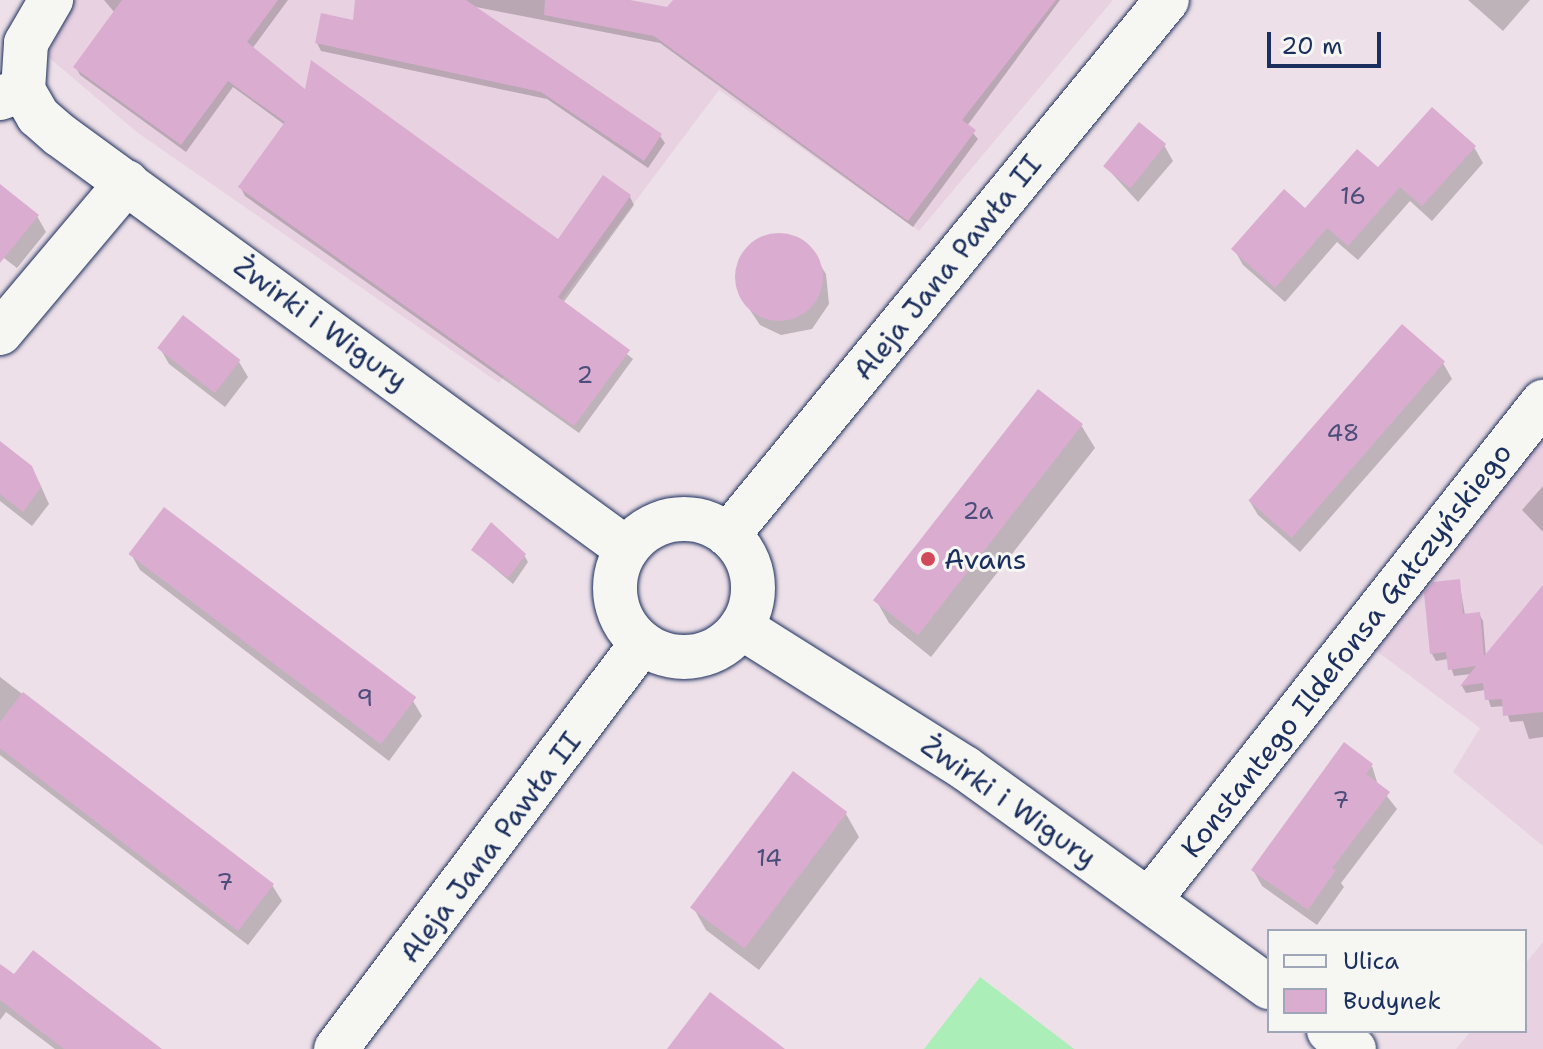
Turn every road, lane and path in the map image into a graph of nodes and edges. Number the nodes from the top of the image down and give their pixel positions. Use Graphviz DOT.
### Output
graph roads {
  1 [pos="51,0"];
  2 [pos="1167,0"];
  3 [pos="12,94"];
  4 [pos="127,182"];
  5 [pos="0,333"];
  6 [pos="1543,402"];
  7 [pos="728,535"];
  8 [pos="627,549"];
  9 [pos="741,627"];
  10 [pos="642,643"];
  11 [pos="1150,899"];
  12 [pos="1267,986"];
  13 [pos="1332,1033"];
  14 [pos="336,1049"];
  15 [pos="1354,1049"];
  1 -- 3 [label="street, Żwirki i Wigury"];
  2 -- 7 [label="street, Aleja Jana Pawła II"];
  3 -- 4 [label="street, Żwirki i Wigury"];
  4 -- 5 [label="street"];
  4 -- 8 [label="street, Żwirki i Wigury"];
  6 -- 11 [label="street, Konstantego Ildefonsa Gałczyńskiego"];
  7 -- 8 [label="street"];
  7 -- 9 [label="street"];
  8 -- 10 [label="street"];
  9 -- 10 [label="street"];
  9 -- 11 [label="street, Żwirki i Wigury"];
  10 -- 14 [label="street, Aleja Jana Pawła II"];
  11 -- 12 [label="street, Żwirki i Wigury"];
  13 -- 15 [label="street"];
}
